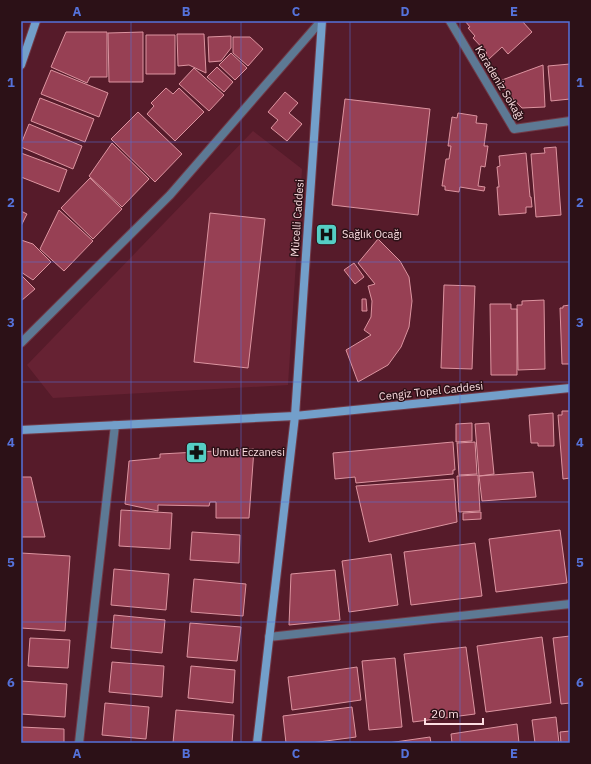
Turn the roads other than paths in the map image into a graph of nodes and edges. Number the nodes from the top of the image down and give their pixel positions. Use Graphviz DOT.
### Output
graph roads {
  1 [pos="36,21"];
  2 [pos="322,21"];
  3 [pos="450,21"];
  4 [pos="21,65"];
  5 [pos="570,121"];
  6 [pos="21,343"];
  7 [pos="570,388"];
  8 [pos="295,416"];
  9 [pos="115,425"];
  10 [pos="21,430"];
  11 [pos="570,604"];
  12 [pos="269,637"];
  13 [pos="80,743"];
  14 [pos="257,743"];
  1 -- 4 [label="main road"];
  2 -- 6 [label="street"];
  2 -- 8 [label="main road, Mücelli Caddesi"];
  3 -- 5 [label="street, Karadeniz Sokağı"];
  7 -- 8 [label="main road, Cengiz Topel Caddesi"];
  8 -- 9 [label="main road, Cengiz Topel Caddesi"];
  8 -- 12 [label="main road, Mücelli Caddesi"];
  9 -- 10 [label="main road, Cengiz Topel Caddesi"];
  9 -- 13 [label="street"];
  11 -- 12 [label="street"];
  12 -- 14 [label="main road, Mücelli Caddesi"];
}
